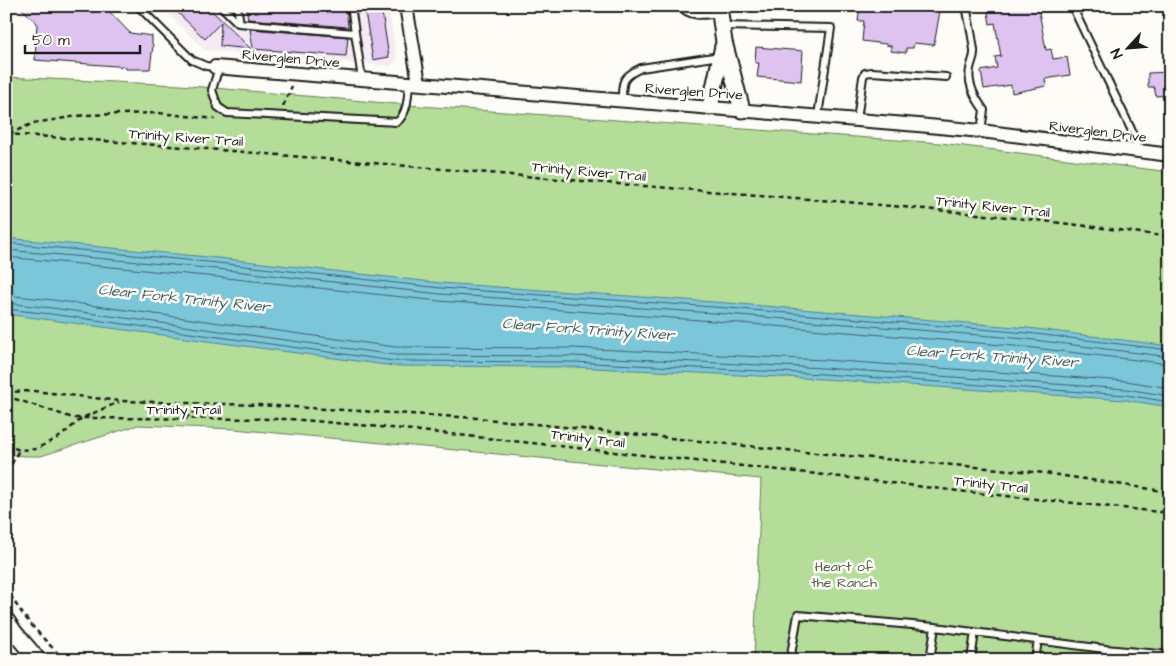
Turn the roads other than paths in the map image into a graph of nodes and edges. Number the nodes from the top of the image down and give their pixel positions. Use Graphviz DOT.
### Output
graph roads {
  1 [pos="138,6"];
  2 [pos="222,6"];
  3 [pos="237,6"];
  4 [pos="351,6"];
  5 [pos="406,6"];
  6 [pos="680,6"];
  7 [pos="966,6"];
  8 [pos="1072,6"];
  9 [pos="720,15"];
  10 [pos="240,23"];
  11 [pos="355,33"];
  12 [pos="723,49"];
  13 [pos="217,67"];
  14 [pos="946,77"];
  15 [pos="362,79"];
  16 [pos="414,83"];
  17 [pos="622,101"];
  18 [pos="710,107"];
  19 [pos="742,110"];
  20 [pos="818,116"];
  21 [pos="857,120"];
  22 [pos="981,131"];
  23 [pos="1139,151"];
  24 [pos="1170,155"];
  25 [pos="6,620"];
  26 [pos="935,627"];
  27 [pos="975,632"];
  28 [pos="1038,640"];
  29 [pos="1105,649"];
  30 [pos="1170,655"];
  31 [pos="38,660"];
  32 [pos="790,660"];
  33 [pos="930,660"];
  34 [pos="971,660"];
  35 [pos="1034,660"];
  36 [pos="1104,660"];
  1 -- 13 [label="lane"];
  2 -- 10 [label="lane"];
  3 -- 10 [label="lane"];
  4 -- 11 [label="lane"];
  5 -- 16 [label="street"];
  6 -- 9 [label="lane"];
  7 -- 22 [label="lane"];
  8 -- 23 [label="lane"];
  9 -- 12 [label="street"];
  9 -- 20 [label="lane"];
  10 -- 11 [label="lane"];
  11 -- 15 [label="lane"];
  12 -- 17 [label="lane"];
  12 -- 18 [label="street"];
  12 -- 19 [label="street"];
  13 -- 15 [label="street, Riverglen Drive"];
  13 -- 16 [label="lane"];
  14 -- 21 [label="lane"];
  15 -- 16 [label="street, Riverglen Drive"];
  16 -- 17 [label="street, Riverglen Drive"];
  17 -- 18 [label="street, Riverglen Drive"];
  18 -- 19 [label="street, Riverglen Drive"];
  19 -- 20 [label="street, Riverglen Drive"];
  20 -- 21 [label="street, Riverglen Drive"];
  21 -- 22 [label="street, Riverglen Drive"];
  22 -- 23 [label="street, Riverglen Drive"];
  23 -- 24 [label="street, Riverglen Drive"];
  25 -- 31 [label="street"];
  26 -- 27 [label="lane"];
  26 -- 32 [label="lane"];
  26 -- 33 [label="lane"];
  27 -- 28 [label="lane"];
  27 -- 34 [label="lane"];
  28 -- 29 [label="lane"];
  28 -- 35 [label="lane"];
  29 -- 30 [label="lane"];
  29 -- 36 [label="lane"];
}
